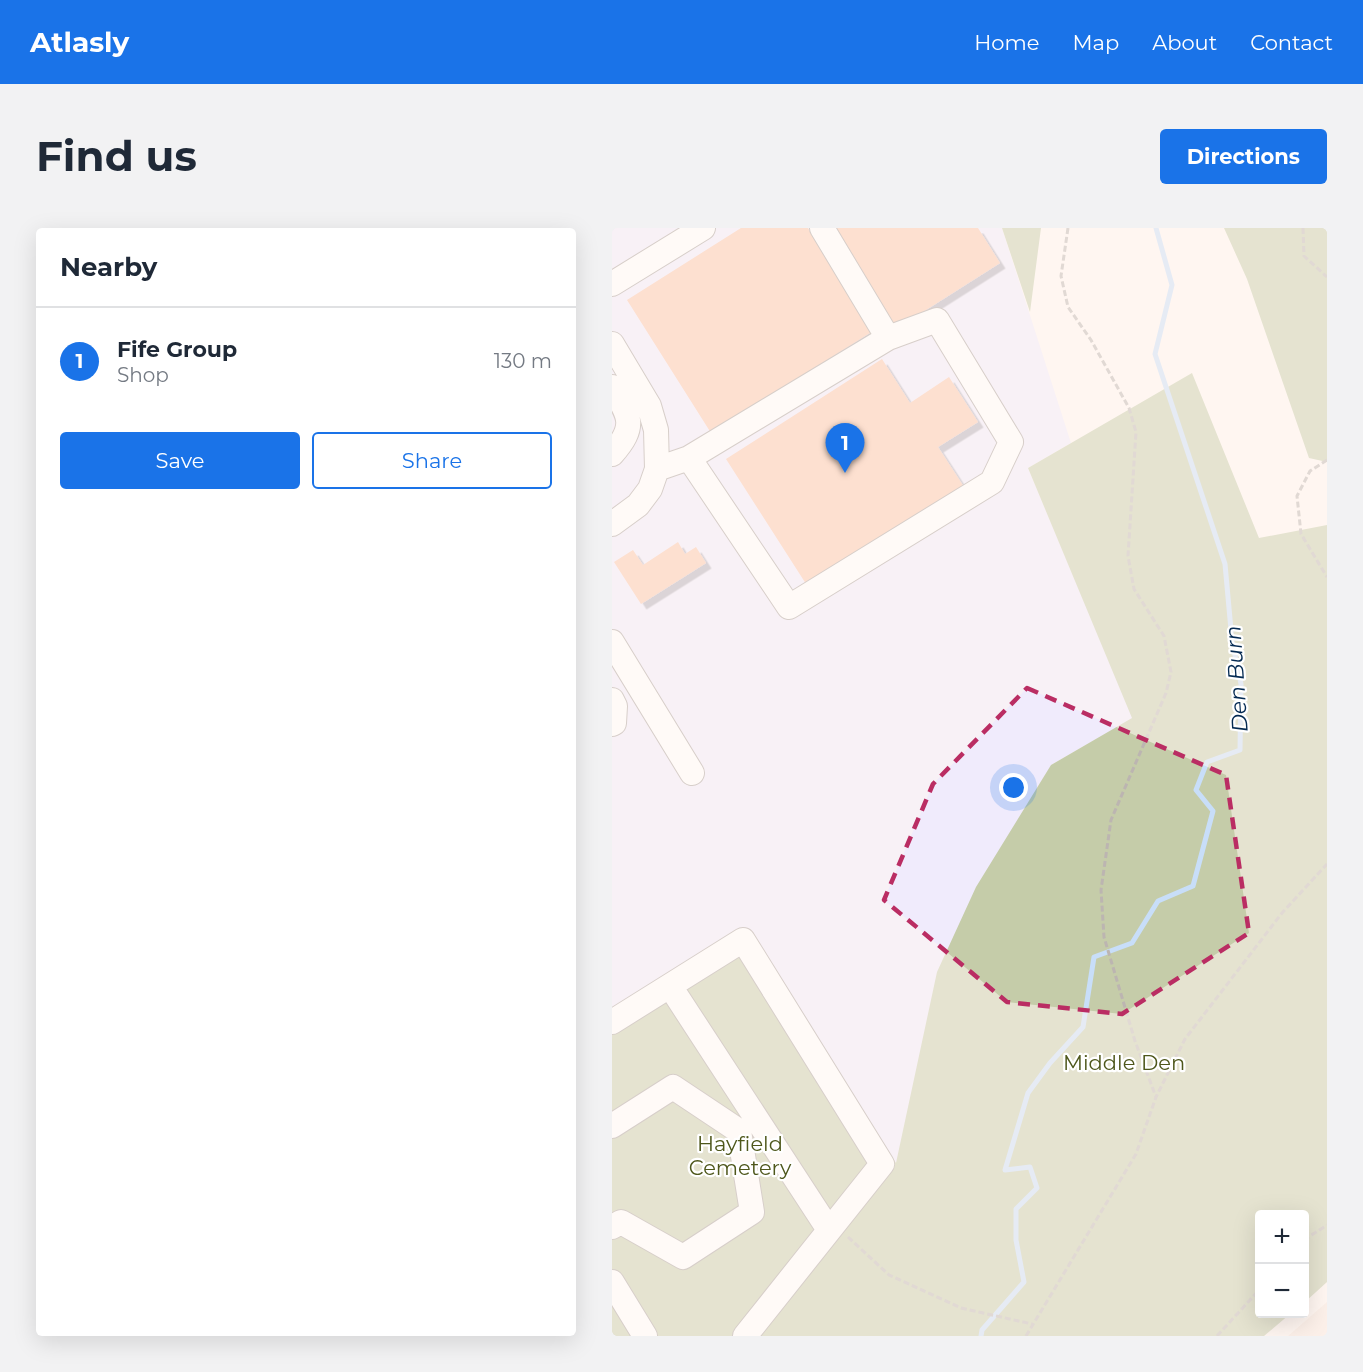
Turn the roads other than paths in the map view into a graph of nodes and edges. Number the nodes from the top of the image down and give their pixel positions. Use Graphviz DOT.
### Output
graph roads {
  1 [pos="703,228"];
  2 [pos="822,228"];
  3 [pos="612,284"];
  4 [pos="888,338"];
  5 [pos="612,344"];
  6 [pos="612,387"];
  7 [pos="612,454"];
  8 [pos="689,458"];
  9 [pos="657,469"];
  10 [pos="612,524"];
  11 [pos="612,642"];
  12 [pos="612,700"];
  13 [pos="612,724"];
  14 [pos="692,773"];
  15 [pos="670,986"];
  16 [pos="612,1022"];
  17 [pos="612,1126"];
  18 [pos="748,1126"];
  19 [pos="615,1220"];
  20 [pos="836,1231"];
  21 [pos="612,1282"];
  22 [pos="645,1336"];
  23 [pos="745,1336"];
  1 -- 3 [label="street"];
  2 -- 4 [label="street"];
  4 -- 8 [label="street"];
  4 -- 8 [label="street"];
  5 -- 9 [label="street"];
  6 -- 7 [label="street"];
  8 -- 9 [label="street"];
  9 -- 10 [label="street"];
  11 -- 14 [label="street"];
  12 -- 13 [label="street"];
  15 -- 16 [label="street"];
  15 -- 18 [label="street"];
  15 -- 20 [label="street"];
  17 -- 18 [label="street"];
  18 -- 19 [label="street"];
  18 -- 20 [label="street"];
  20 -- 23 [label="street"];
  21 -- 22 [label="street"];
}
